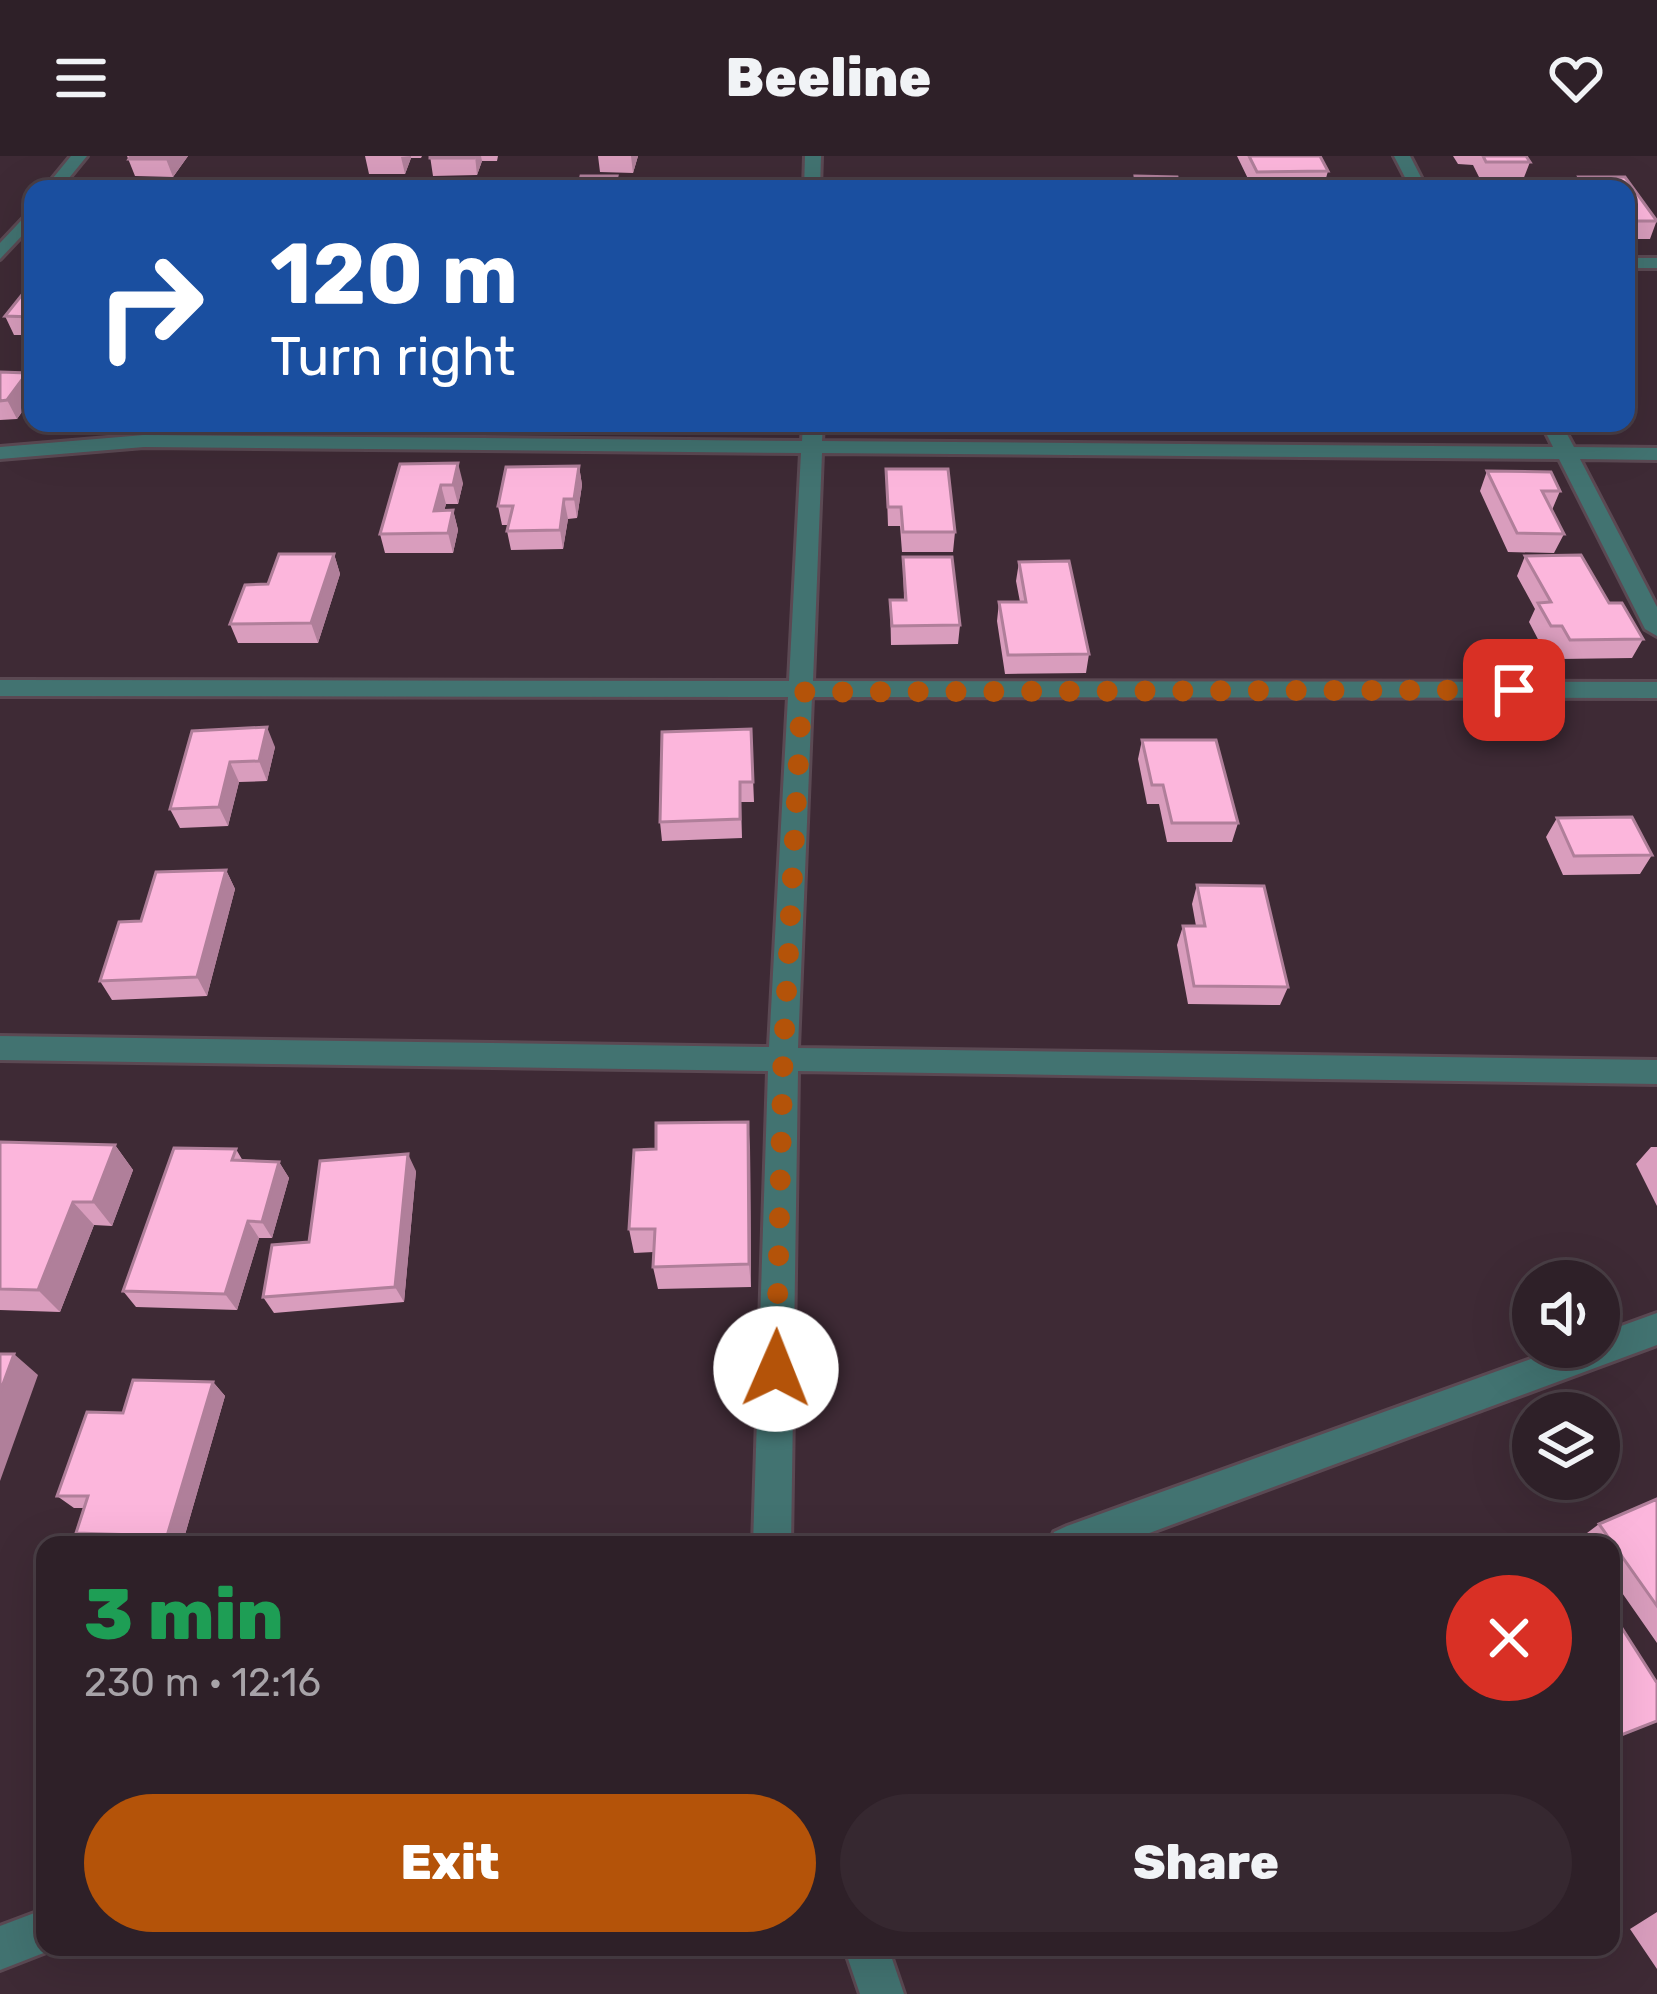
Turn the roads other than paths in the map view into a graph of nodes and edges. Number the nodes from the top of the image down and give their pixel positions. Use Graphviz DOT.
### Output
graph roads {
  1 [pos="79,156"];
  2 [pos="59,180"];
  3 [pos="24,224"];
  4 [pos="0,253"];
  5 [pos="1556,432"];
  6 [pos="814,434"];
  7 [pos="0,453"];
  8 [pos="1569,453"];
  9 [pos="1657,454"];
  10 [pos="1657,629"];
  11 [pos="0,688"];
  12 [pos="1657,690"];
  13 [pos="802,692"];
  14 [pos="0,1048"];
  15 [pos="783,1060"];
  16 [pos="1657,1072"];
  17 [pos="1657,1329"];
  18 [pos="772,1536"];
  19 [pos="1092,1536"];
  20 [pos="36,1934"];
  21 [pos="0,1948"];
  22 [pos="869,1956"];
  23 [pos="882,1994"];
  1 -- 2 [label="street"];
  3 -- 4 [label="street"];
  5 -- 8 [label="street"];
  6 -- 7 [label="street"];
  6 -- 8 [label="street"];
  6 -- 13 [label="street"];
  8 -- 9 [label="street"];
  8 -- 10 [label="street"];
  11 -- 13 [label="street"];
  12 -- 13 [label="street"];
  13 -- 15 [label="street"];
  14 -- 15 [label="street"];
  15 -- 16 [label="street"];
  15 -- 18 [label="street"];
  17 -- 19 [label="street"];
  20 -- 21 [label="street"];
  22 -- 23 [label="street"];
}
